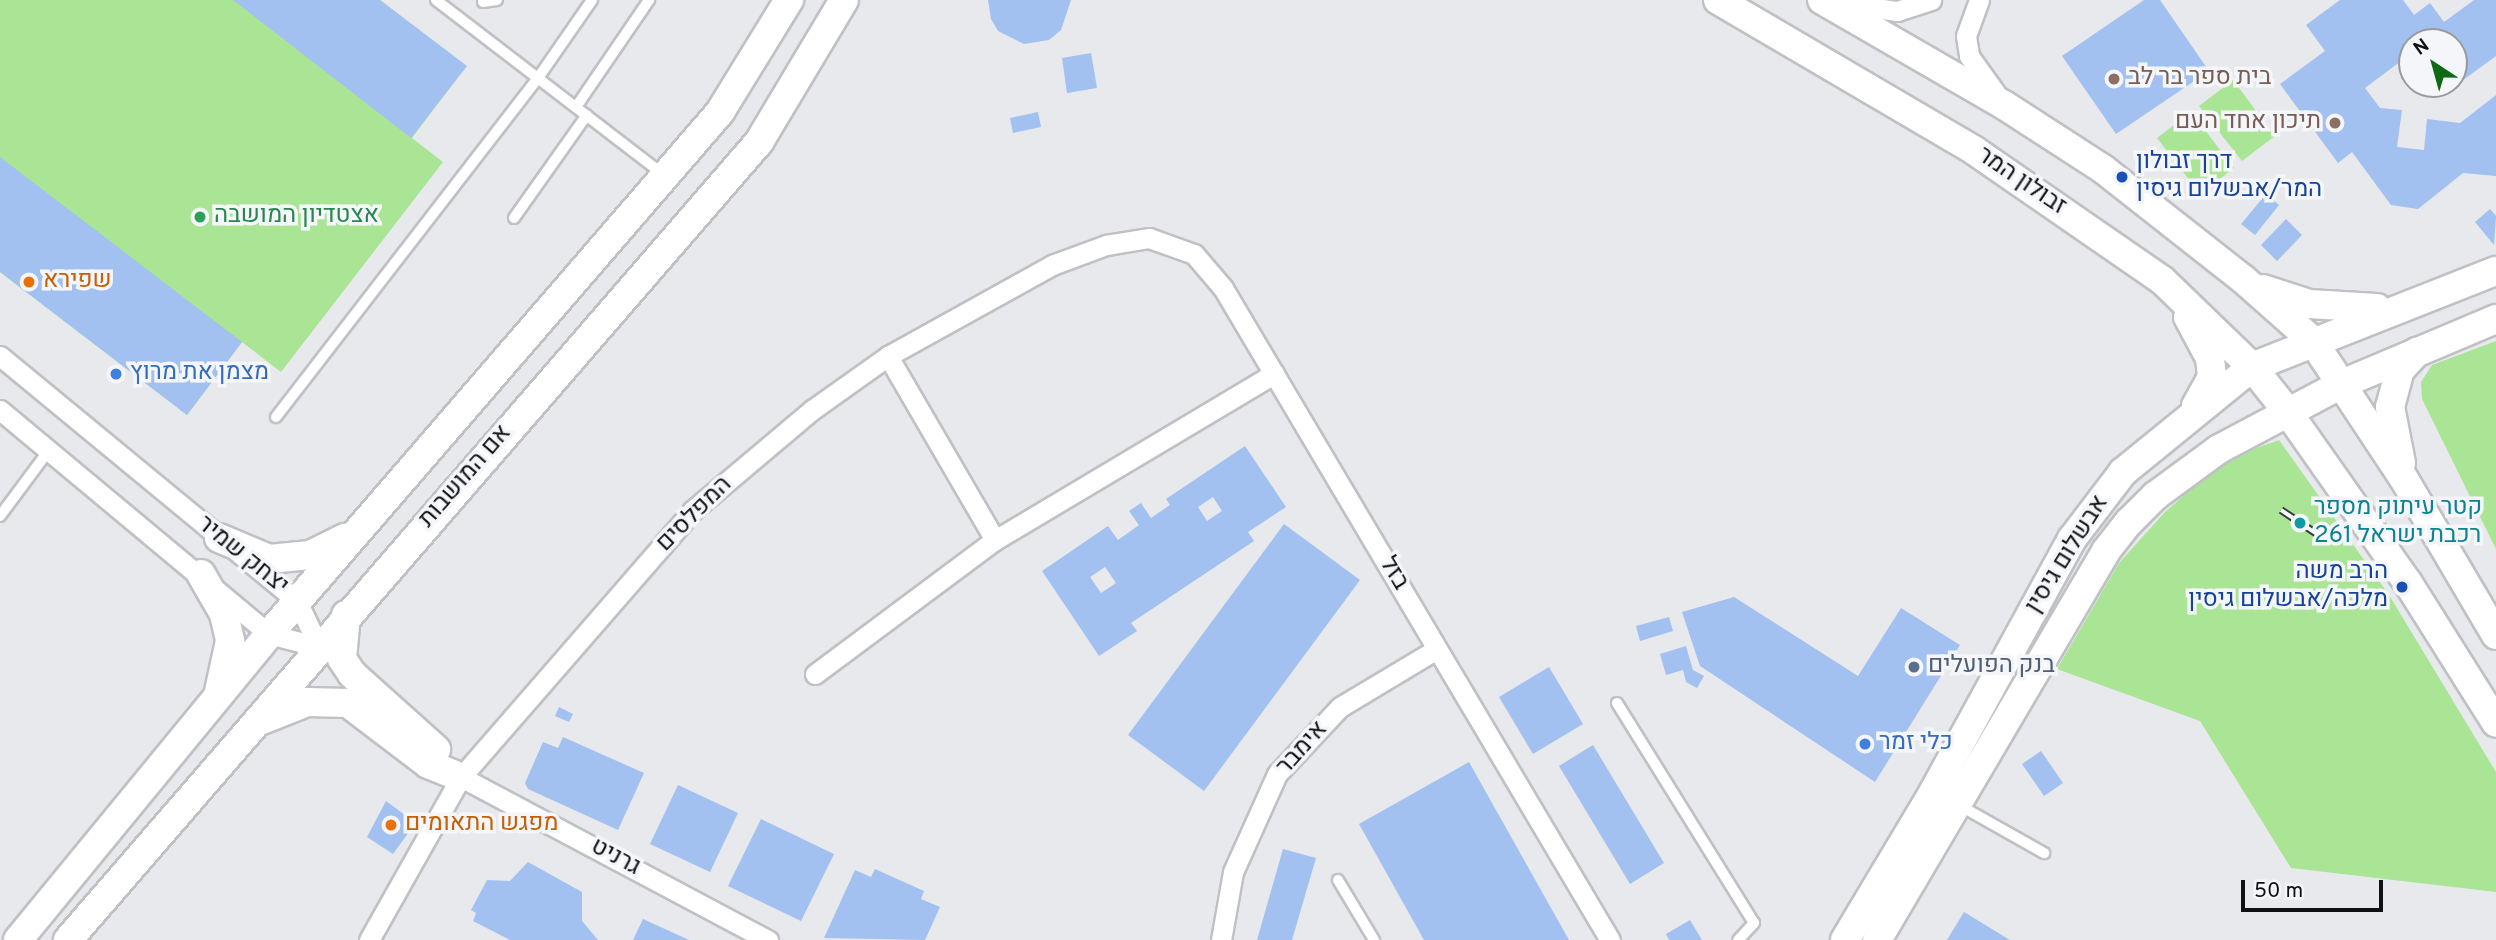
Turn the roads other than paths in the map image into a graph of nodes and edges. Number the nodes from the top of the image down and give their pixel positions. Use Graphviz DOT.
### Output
graph roads {
  1 [pos="436,0"];
  2 [pos="497,0"];
  3 [pos="592,0"];
  4 [pos="649,0"];
  5 [pos="789,0"];
  6 [pos="844,0"];
  7 [pos="1718,0"];
  8 [pos="1822,0"];
  9 [pos="1832,0"];
  10 [pos="1931,0"];
  11 [pos="1979,0"];
  12 [pos="483,2"];
  13 [pos="538,78"];
  14 [pos="2004,104"];
  15 [pos="576,107"];
  16 [pos="587,115"];
  17 [pos="667,177"];
  18 [pos="514,219"];
  19 [pos="1149,238"];
  20 [pos="2496,271"];
  21 [pos="2243,279"];
  22 [pos="2162,280"];
  23 [pos="2418,302"];
  24 [pos="2496,319"];
  25 [pos="2312,340"];
  26 [pos="2419,350"];
  27 [pos="0,356"];
  28 [pos="888,356"];
  29 [pos="2252,367"];
  30 [pos="1274,374"];
  31 [pos="2342,384"];
  32 [pos="0,410"];
  33 [pos="2287,411"];
  34 [pos="2190,413"];
  35 [pos="276,417"];
  36 [pos="49,450"];
  37 [pos="2404,479"];
  38 [pos="0,516"];
  39 [pos="354,533"];
  40 [pos="219,538"];
  41 [pos="995,540"];
  42 [pos="201,573"];
  43 [pos="298,601"];
  44 [pos="346,615"];
  45 [pos="268,634"];
  46 [pos="2496,635"];
  47 [pos="319,647"];
  48 [pos="1437,649"];
  49 [pos="815,674"];
  50 [pos="217,702"];
  51 [pos="1617,703"];
  52 [pos="2496,723"];
  53 [pos="251,724"];
  54 [pos="461,776"];
  55 [pos="1934,791"];
  56 [pos="1959,805"];
  57 [pos="2044,853"];
  58 [pos="1338,880"];
  59 [pos="18,940"];
  60 [pos="68,940"];
  61 [pos="369,940"];
  62 [pos="768,940"];
  63 [pos="1221,940"];
  64 [pos="1374,940"];
  65 [pos="1610,940"];
  66 [pos="1738,940"];
  67 [pos="1845,940"];
  68 [pos="1877,940"];
  1 -- 13 [label="lane"];
  2 -- 12 [label="lane"];
  3 -- 13 [label="lane"];
  4 -- 15 [label="lane"];
  5 -- 17 [label="street, אם המושבות"];
  6 -- 44 [label="street, אם המושבות"];
  7 -- 22 [label="street, זבולון המר"];
  8 -- 14 [label="street"];
  9 -- 10 [label="street"];
  11 -- 14 [label="street"];
  13 -- 15 [label="lane"];
  13 -- 35 [label="lane"];
  14 -- 21 [label="street"];
  15 -- 16 [label="lane"];
  16 -- 17 [label="lane"];
  16 -- 18 [label="lane"];
  17 -- 39 [label="street, אם המושבות"];
  19 -- 28 [label="street, המפלסים"];
  19 -- 30 [label="street, בזל"];
  20 -- 23 [label="street, אבשלום גיסין"];
  21 -- 23 [label="street"];
  21 -- 25 [label="street"];
  22 -- 29 [label="street, זבולון המר"];
  22 -- 34 [label="street"];
  23 -- 25 [label="street, אבשלום גיסין"];
  24 -- 26 [label="street, אבשלום גיסין"];
  25 -- 29 [label="street, אבשלום גיסין"];
  25 -- 31 [label="street"];
  26 -- 31 [label="street, אבשלום גיסין"];
  26 -- 37 [label="street"];
  27 -- 40 [label="street, יצחק שמיר"];
  28 -- 41 [label="street"];
  28 -- 54 [label="street, המפלסים"];
  29 -- 33 [label="street, זבולון המר"];
  29 -- 34 [label="street, אבשלום גיסין"];
  30 -- 41 [label="street"];
  30 -- 48 [label="street, בזל"];
  31 -- 33 [label="street, אבשלום גיסין"];
  31 -- 37 [label="street"];
  32 -- 36 [label="street, יצחק שמיר"];
  33 -- 52 [label="street, זבולון המר"];
  33 -- 56 [label="street, אבשלום גיסין"];
  34 -- 55 [label="street, אבשלום גיסין"];
  36 -- 38 [label="lane"];
  36 -- 42 [label="street, יצחק שמיר"];
  37 -- 46 [label="street"];
  39 -- 40 [label="street"];
  39 -- 43 [label="street, אם המושבות"];
  40 -- 43 [label="street, יצחק שמיר"];
  41 -- 49 [label="street"];
  42 -- 45 [label="street, יצחק שמיר"];
  42 -- 50 [label="street"];
  43 -- 45 [label="street, אם המושבות"];
  43 -- 47 [label="street, יצחק שמיר"];
  44 -- 47 [label="street, אם המושבות"];
  44 -- 54 [label="street"];
  45 -- 47 [label="street, יצחק שמיר"];
  45 -- 50 [label="street, אם המושבות"];
  47 -- 53 [label="street, אם המושבות"];
  48 -- 63 [label="street, אימבר"];
  48 -- 65 [label="street, בזל"];
  50 -- 59 [label="street, אם המושבות"];
  51 -- 66 [label="lane"];
  53 -- 54 [label="street"];
  53 -- 60 [label="street, אם המושבות"];
  54 -- 61 [label="street, המפלסים"];
  54 -- 62 [label="street, גרניט"];
  55 -- 56 [label="lane"];
  55 -- 67 [label="street, אבשלום גיסין"];
  56 -- 57 [label="lane"];
  56 -- 68 [label="street, אבשלום גיסין"];
  58 -- 64 [label="lane"];
}
